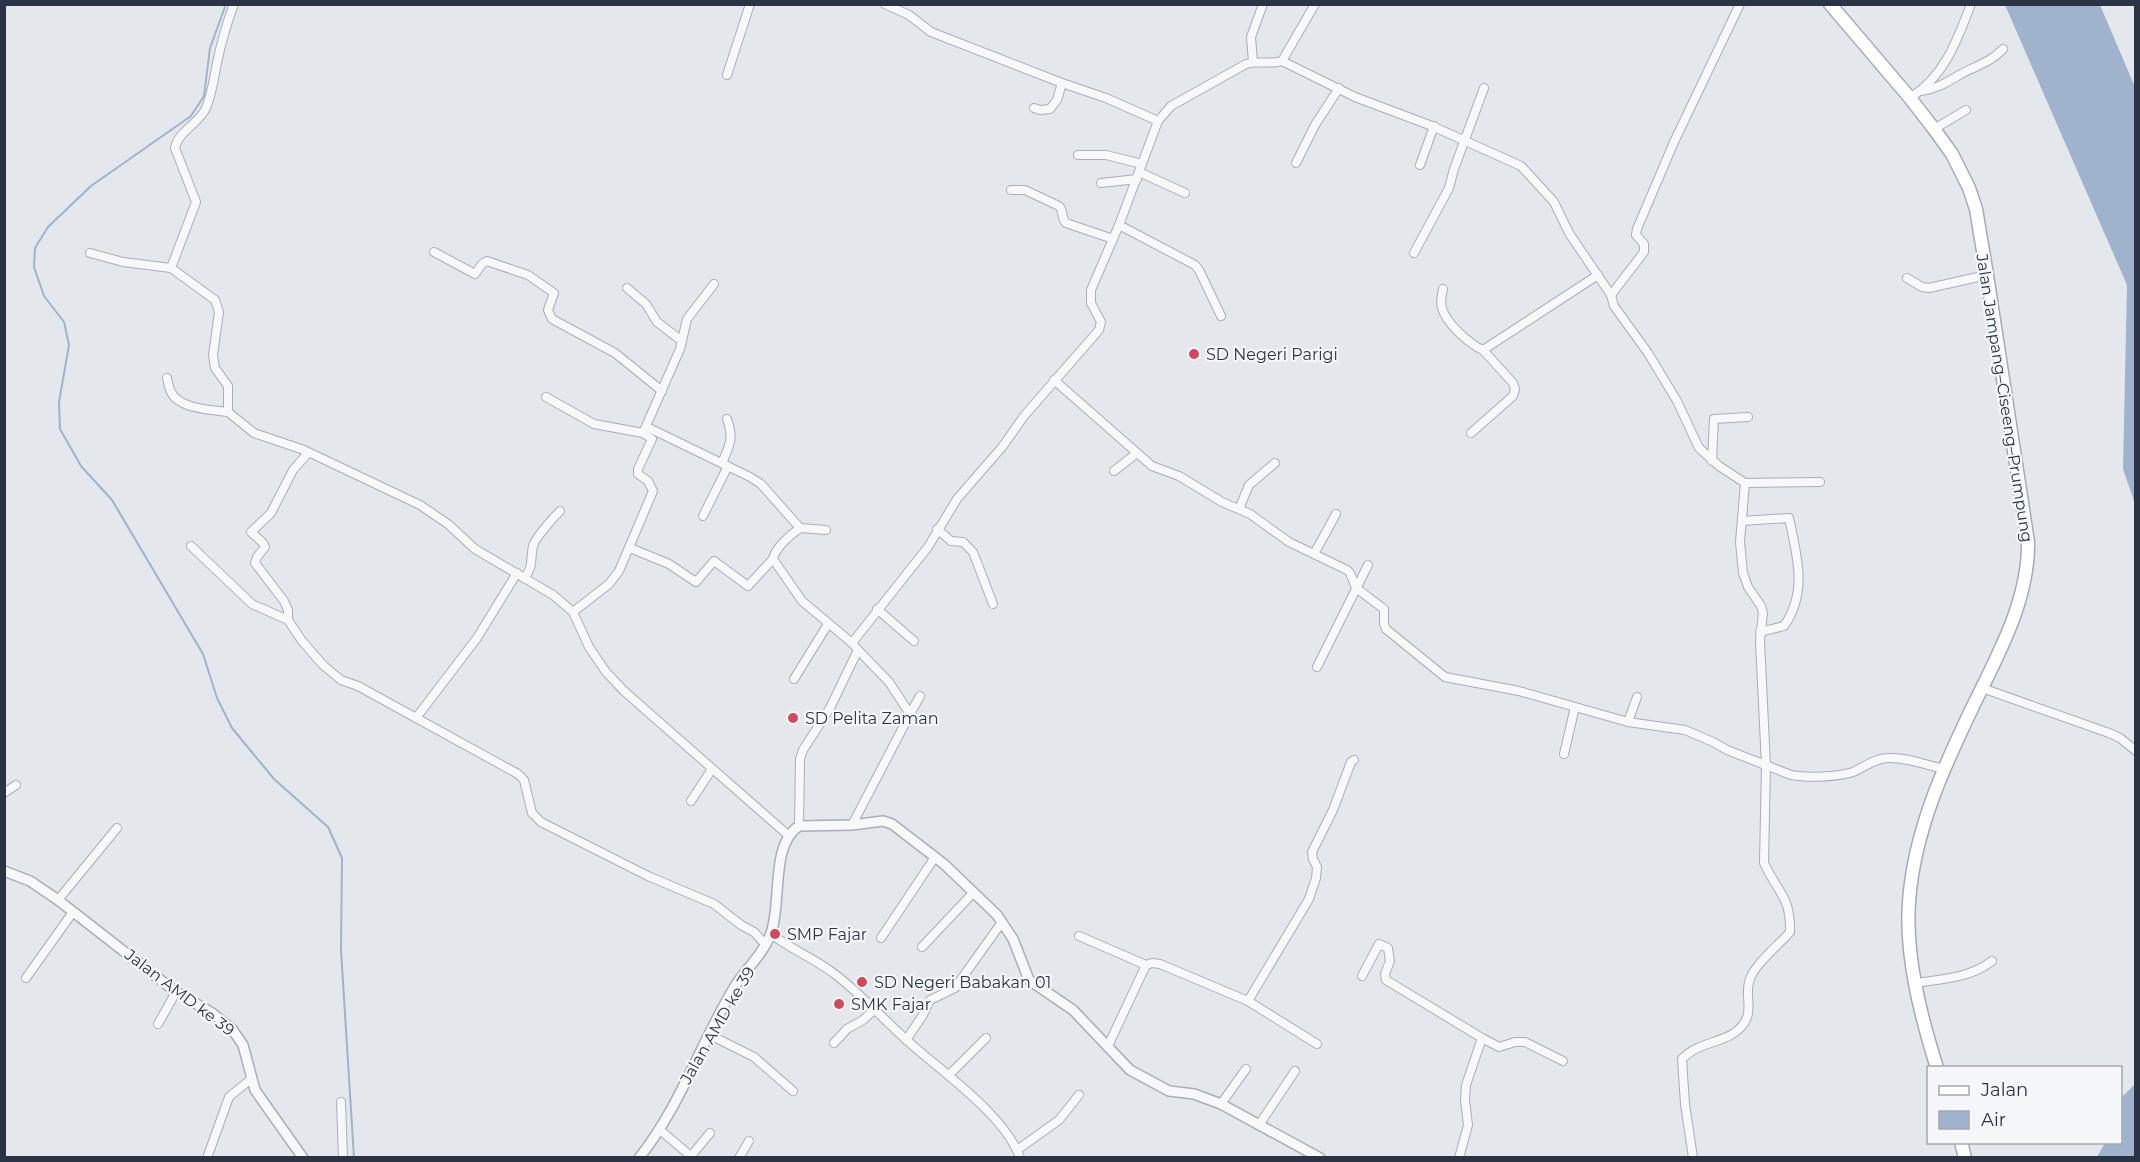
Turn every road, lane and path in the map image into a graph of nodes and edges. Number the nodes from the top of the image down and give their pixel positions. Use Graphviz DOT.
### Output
graph roads {
  1 [pos="234,4"];
  2 [pos="750,4"];
  3 [pos="885,4"];
  4 [pos="1263,4"];
  5 [pos="1316,4"];
  6 [pos="1740,4"];
  7 [pos="1830,4"];
  8 [pos="1971,4"];
  9 [pos="2003,49"];
  10 [pos="1282,61"];
  11 [pos="1253,62"];
  12 [pos="727,75"];
  13 [pos="1062,83"];
  14 [pos="1339,88"];
  15 [pos="1484,88"];
  16 [pos="1915,95"];
  17 [pos="1034,108"];
  18 [pos="1966,110"];
  19 [pos="1158,121"];
  20 [pos="1434,126"];
  21 [pos="1934,129"];
  22 [pos="1466,140"];
  23 [pos="1078,155"];
  24 [pos="1296,163"];
  25 [pos="1420,165"];
  26 [pos="1139,172"];
  27 [pos="1101,183"];
  28 [pos="1011,190"];
  29 [pos="1185,193"];
  30 [pos="1119,225"];
  31 [pos="1113,238"];
  32 [pos="434,252"];
  33 [pos="90,253"];
  34 [pos="1414,253"];
  35 [pos="171,268"];
  36 [pos="1598,275"];
  37 [pos="1987,275"];
  38 [pos="1907,278"];
  39 [pos="714,284"];
  40 [pos="627,288"];
  41 [pos="1443,288"];
  42 [pos="1611,295"];
  43 [pos="1221,316"];
  44 [pos="682,341"];
  45 [pos="1482,350"];
  46 [pos="167,378"];
  47 [pos="1054,380"];
  48 [pos="662,392"];
  49 [pos="546,397"];
  50 [pos="228,412"];
  51 [pos="1748,417"];
  52 [pos="727,419"];
  53 [pos="645,430"];
  54 [pos="1471,433"];
  55 [pos="308,453"];
  56 [pos="1137,453"];
  57 [pos="1712,461"];
  58 [pos="1275,463"];
  59 [pos="725,464"];
  60 [pos="1114,471"];
  61 [pos="1820,482"];
  62 [pos="1744,483"];
  63 [pos="1239,509"];
  64 [pos="561,511"];
  65 [pos="1336,514"];
  66 [pos="703,516"];
  67 [pos="1742,522"];
  68 [pos="800,528"];
  69 [pos="826,530"];
  70 [pos="937,530"];
  71 [pos="191,546"];
  72 [pos="630,548"];
  73 [pos="1314,554"];
  74 [pos="773,559"];
  75 [pos="1368,566"];
  76 [pos="520,576"];
  77 [pos="1356,588"];
  78 [pos="993,604"];
  79 [pos="878,609"];
  80 [pos="573,612"];
  81 [pos="288,620"];
  82 [pos="828,624"];
  83 [pos="1760,632"];
  84 [pos="914,641"];
  85 [pos="852,643"];
  86 [pos="858,650"];
  87 [pos="1317,667"];
  88 [pos="794,679"];
  89 [pos="1982,688"];
  90 [pos="920,696"];
  91 [pos="1637,697"];
  92 [pos="1575,707"];
  93 [pos="910,714"];
  94 [pos="416,718"];
  95 [pos="1628,722"];
  96 [pos="2136,751"];
  97 [pos="1564,754"];
  98 [pos="1354,760"];
  99 [pos="1766,766"];
  100 [pos="712,769"];
  101 [pos="1944,769"];
  102 [pos="16,785"];
  103 [pos="4,793"];
  104 [pos="691,801"];
  105 [pos="852,825"];
  106 [pos="799,826"];
  107 [pos="117,828"];
  108 [pos="789,836"];
  109 [pos="935,857"];
  110 [pos="4,871"];
  111 [pos="973,893"];
  112 [pos="58,900"];
  113 [pos="73,912"];
  114 [pos="1002,922"];
  115 [pos="771,934"];
  116 [pos="1079,936"];
  117 [pos="881,938"];
  118 [pos="765,944"];
  119 [pos="921,947"];
  120 [pos="1992,961"];
  121 [pos="1146,965"];
  122 [pos="1362,976"];
  123 [pos="26,978"];
  124 [pos="1915,982"];
  125 [pos="176,992"];
  126 [pos="1248,1001"];
  127 [pos="876,1008"];
  128 [pos="158,1024"];
  129 [pos="710,1035"];
  130 [pos="986,1038"];
  131 [pos="1482,1038"];
  132 [pos="906,1040"];
  133 [pos="834,1043"];
  134 [pos="1317,1044"];
  135 [pos="1108,1046"];
  136 [pos="1563,1061"];
  137 [pos="1936,1066"];
  138 [pos="1245,1069"];
  139 [pos="1295,1071"];
  140 [pos="949,1075"];
  141 [pos="251,1079"];
  142 [pos="793,1091"];
  143 [pos="1079,1095"];
  144 [pos="341,1102"];
  145 [pos="1221,1104"];
  146 [pos="1259,1125"];
  147 [pos="659,1129"];
  148 [pos="710,1133"];
  149 [pos="749,1141"];
  150 [pos="1019,1154"];
  151 [pos="692,1157"];
  152 [pos="207,1158"];
  153 [pos="303,1158"];
  154 [pos="343,1158"];
  155 [pos="639,1158"];
  156 [pos="739,1158"];
  157 [pos="1320,1158"];
  158 [pos="1459,1158"];
  159 [pos="1693,1158"];
  1 -- 35 [label="street"];
  2 -- 12 [label="street"];
  3 -- 13 [label="street"];
  4 -- 11 [label="street"];
  5 -- 10 [label="street"];
  6 -- 42 [label="street"];
  7 -- 16 [label="main road, Jalan Jampang–Ciseeng–Prumpung"];
  8 -- 16 [label="street"];
  9 -- 16 [label="street"];
  10 -- 11 [label="street"];
  10 -- 14 [label="street"];
  11 -- 19 [label="street"];
  13 -- 17 [label="street"];
  13 -- 19 [label="street"];
  14 -- 20 [label="street"];
  14 -- 24 [label="street"];
  15 -- 22 [label="street"];
  16 -- 21 [label="main road, Jalan Jampang–Ciseeng–Prumpung"];
  18 -- 21 [label="street"];
  19 -- 26 [label="street"];
  20 -- 22 [label="street"];
  20 -- 25 [label="street"];
  21 -- 37 [label="main road, Jalan Jampang–Ciseeng–Prumpung"];
  22 -- 34 [label="street"];
  22 -- 36 [label="street"];
  23 -- 26 [label="street"];
  26 -- 27 [label="street"];
  26 -- 29 [label="street"];
  26 -- 30 [label="street"];
  28 -- 31 [label="street"];
  30 -- 31 [label="street"];
  30 -- 43 [label="street"];
  31 -- 47 [label="street"];
  32 -- 48 [label="street"];
  33 -- 35 [label="street"];
  35 -- 50 [label="street"];
  36 -- 42 [label="street"];
  36 -- 45 [label="street"];
  37 -- 38 [label="street"];
  37 -- 89 [label="main road, Jalan Jampang–Ciseeng–Prumpung"];
  39 -- 44 [label="street"];
  40 -- 44 [label="street"];
  41 -- 45 [label="street"];
  42 -- 57 [label="street"];
  44 -- 48 [label="street"];
  45 -- 54 [label="street"];
  46 -- 50 [label="street"];
  47 -- 56 [label="street"];
  47 -- 70 [label="street"];
  48 -- 53 [label="street"];
  49 -- 53 [label="street"];
  50 -- 55 [label="street"];
  51 -- 57 [label="street"];
  52 -- 59 [label="street"];
  53 -- 59 [label="street"];
  53 -- 72 [label="street"];
  55 -- 76 [label="street"];
  55 -- 81 [label="street"];
  56 -- 60 [label="street"];
  56 -- 63 [label="street"];
  57 -- 62 [label="street"];
  58 -- 63 [label="street"];
  59 -- 66 [label="street"];
  59 -- 68 [label="street"];
  61 -- 62 [label="street"];
  62 -- 67 [label="street"];
  63 -- 73 [label="street"];
  64 -- 76 [label="street"];
  65 -- 73 [label="street"];
  67 -- 83 [label="street"];
  67 -- 83 [label="street"];
  68 -- 69 [label="street"];
  68 -- 74 [label="street"];
  70 -- 78 [label="street"];
  70 -- 79 [label="street"];
  71 -- 81 [label="street"];
  72 -- 74 [label="street"];
  72 -- 80 [label="street"];
  73 -- 77 [label="street"];
  74 -- 82 [label="street"];
  75 -- 77 [label="street"];
  76 -- 80 [label="street"];
  76 -- 94 [label="street"];
  77 -- 87 [label="street"];
  77 -- 92 [label="street"];
  79 -- 84 [label="street"];
  79 -- 85 [label="street"];
  80 -- 100 [label="street"];
  81 -- 94 [label="street"];
  82 -- 85 [label="street"];
  82 -- 88 [label="street"];
  83 -- 99 [label="street"];
  85 -- 86 [label="street"];
  86 -- 93 [label="street"];
  86 -- 106 [label="street"];
  89 -- 96 [label="street"];
  89 -- 101 [label="main road, Jalan Jampang–Ciseeng–Prumpung"];
  90 -- 93 [label="street"];
  91 -- 95 [label="street"];
  92 -- 95 [label="street"];
  92 -- 97 [label="street"];
  93 -- 105 [label="street"];
  94 -- 118 [label="street"];
  95 -- 99 [label="street"];
  98 -- 126 [label="street"];
  99 -- 101 [label="street"];
  99 -- 159 [label="street"];
  100 -- 104 [label="street"];
  100 -- 108 [label="street"];
  101 -- 124 [label="main road, Jalan Jampang–Ciseeng–Prumpung"];
  102 -- 103 [label="street"];
  105 -- 106 [label="street"];
  105 -- 109 [label="street"];
  106 -- 108 [label="street, Jalan AMD ke 39"];
  107 -- 112 [label="street"];
  108 -- 115 [label="street, Jalan AMD ke 39"];
  109 -- 111 [label="street"];
  109 -- 117 [label="street"];
  110 -- 112 [label="street, Jalan AMD ke 39"];
  111 -- 114 [label="street"];
  111 -- 119 [label="street"];
  112 -- 113 [label="street, Jalan AMD ke 39"];
  113 -- 123 [label="street"];
  113 -- 125 [label="street, Jalan AMD ke 39"];
  114 -- 132 [label="street"];
  114 -- 135 [label="street"];
  115 -- 118 [label="street, Jalan AMD ke 39"];
  115 -- 127 [label="street"];
  116 -- 121 [label="street"];
  118 -- 129 [label="street, Jalan AMD ke 39"];
  120 -- 124 [label="street"];
  121 -- 126 [label="street"];
  121 -- 135 [label="street"];
  122 -- 131 [label="street"];
  124 -- 137 [label="main road, Jalan Jampang–Ciseeng–Prumpung"];
  125 -- 128 [label="street"];
  125 -- 141 [label="street, Jalan AMD ke 39"];
  126 -- 134 [label="street"];
  127 -- 132 [label="street"];
  127 -- 133 [label="street"];
  129 -- 142 [label="street"];
  129 -- 147 [label="street, Jalan AMD ke 39"];
  130 -- 140 [label="street"];
  131 -- 136 [label="street"];
  131 -- 158 [label="street"];
  132 -- 140 [label="street"];
  135 -- 145 [label="street"];
  138 -- 145 [label="street"];
  139 -- 146 [label="street"];
  140 -- 150 [label="street"];
  141 -- 152 [label="street"];
  141 -- 153 [label="street, Jalan AMD ke 39"];
  143 -- 150 [label="street"];
  144 -- 154 [label="street"];
  145 -- 146 [label="street"];
  146 -- 157 [label="street"];
  147 -- 151 [label="street"];
  147 -- 155 [label="street, Jalan AMD ke 39"];
  148 -- 151 [label="street"];
  149 -- 156 [label="street"];
}
